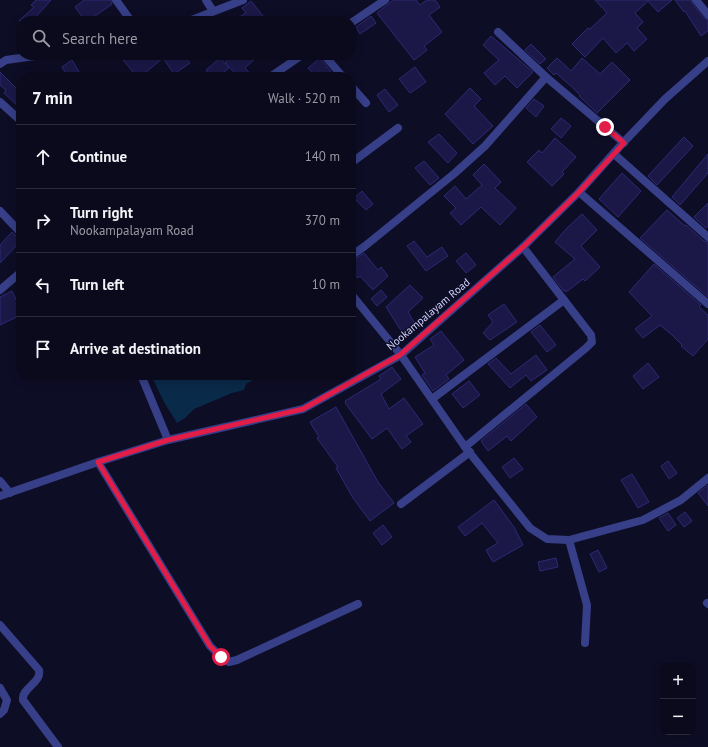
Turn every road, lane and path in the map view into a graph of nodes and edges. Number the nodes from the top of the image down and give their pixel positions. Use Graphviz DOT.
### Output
graph roads {
  1 [pos="116,0"];
  2 [pos="206,0"];
  3 [pos="243,0"];
  4 [pos="385,0"];
  5 [pos="696,0"];
  6 [pos="213,11"];
  7 [pos="708,15"];
  8 [pos="127,16"];
  9 [pos="201,16"];
  10 [pos="356,19"];
  11 [pos="498,32"];
  12 [pos="16,59"];
  13 [pos="295,60"];
  14 [pos="328,60"];
  15 [pos="708,61"];
  16 [pos="0,64"];
  17 [pos="277,72"];
  18 [pos="339,72"];
  19 [pos="546,77"];
  20 [pos="356,92"];
  21 [pos="0,102"];
  22 [pos="366,103"];
  23 [pos="16,116"];
  24 [pos="398,128"];
  25 [pos="624,143"];
  26 [pos="614,154"];
  27 [pos="356,159"];
  28 [pos="579,192"];
  29 [pos="0,211"];
  30 [pos="16,228"];
  31 [pos="708,237"];
  32 [pos="523,247"];
  33 [pos="356,252"];
  34 [pos="16,276"];
  35 [pos="0,290"];
  36 [pos="356,300"];
  37 [pos="564,300"];
  38 [pos="708,304"];
  39 [pos="400,355"];
  40 [pos="356,379"];
  41 [pos="144,380"];
  42 [pos="355,380"];
  43 [pos="432,399"];
  44 [pos="168,440"];
  45 [pos="467,449"];
  46 [pos="98,462"];
  47 [pos="708,478"];
  48 [pos="0,481"];
  49 [pos="10,492"];
  50 [pos="0,496"];
  51 [pos="401,504"];
  52 [pos="569,540"];
  53 [pos="358,604"];
  54 [pos="0,625"];
  55 [pos="585,643"];
  56 [pos="0,688"];
  57 [pos="0,714"];
  58 [pos="58,747"];
  1 -- 8 [label="street"];
  2 -- 6 [label="street"];
  3 -- 6 [label="street"];
  4 -- 10 [label="street"];
  5 -- 7 [label="street"];
  6 -- 9 [label="street"];
  11 -- 19 [label="street"];
  12 -- 16 [label="street"];
  13 -- 17 [label="street"];
  14 -- 18 [label="street"];
  15 -- 25 [label="street, Nookampalayam Road"];
  19 -- 25 [label="street"];
  19 -- 33 [label="street"];
  20 -- 22 [label="street"];
  21 -- 23 [label="street"];
  24 -- 27 [label="street"];
  25 -- 26 [label="street, Nookampalayam Road"];
  26 -- 28 [label="street, Nookampalayam Road"];
  26 -- 31 [label="street"];
  28 -- 32 [label="street, Nookampalayam Road"];
  28 -- 38 [label="street"];
  29 -- 30 [label="street"];
  32 -- 37 [label="street"];
  32 -- 39 [label="street, Nookampalayam Road"];
  34 -- 35 [label="street"];
  36 -- 39 [label="street"];
  37 -- 43 [label="street"];
  37 -- 45 [label="street"];
  39 -- 40 [label="street, Nookampalayam Road"];
  39 -- 43 [label="street"];
  41 -- 44 [label="street"];
  42 -- 44 [label="street, Nookampalayam Road"];
  43 -- 45 [label="street"];
  44 -- 46 [label="street, Nookampalayam Road"];
  45 -- 51 [label="street"];
  45 -- 52 [label="street"];
  46 -- 49 [label="street, Nookampalayam Road"];
  46 -- 53 [label="street"];
  47 -- 52 [label="street"];
  48 -- 49 [label="street"];
  49 -- 50 [label="street, Nookampalayam Road"];
  52 -- 55 [label="street"];
  54 -- 58 [label="street"];
  56 -- 57 [label="street"];
}
